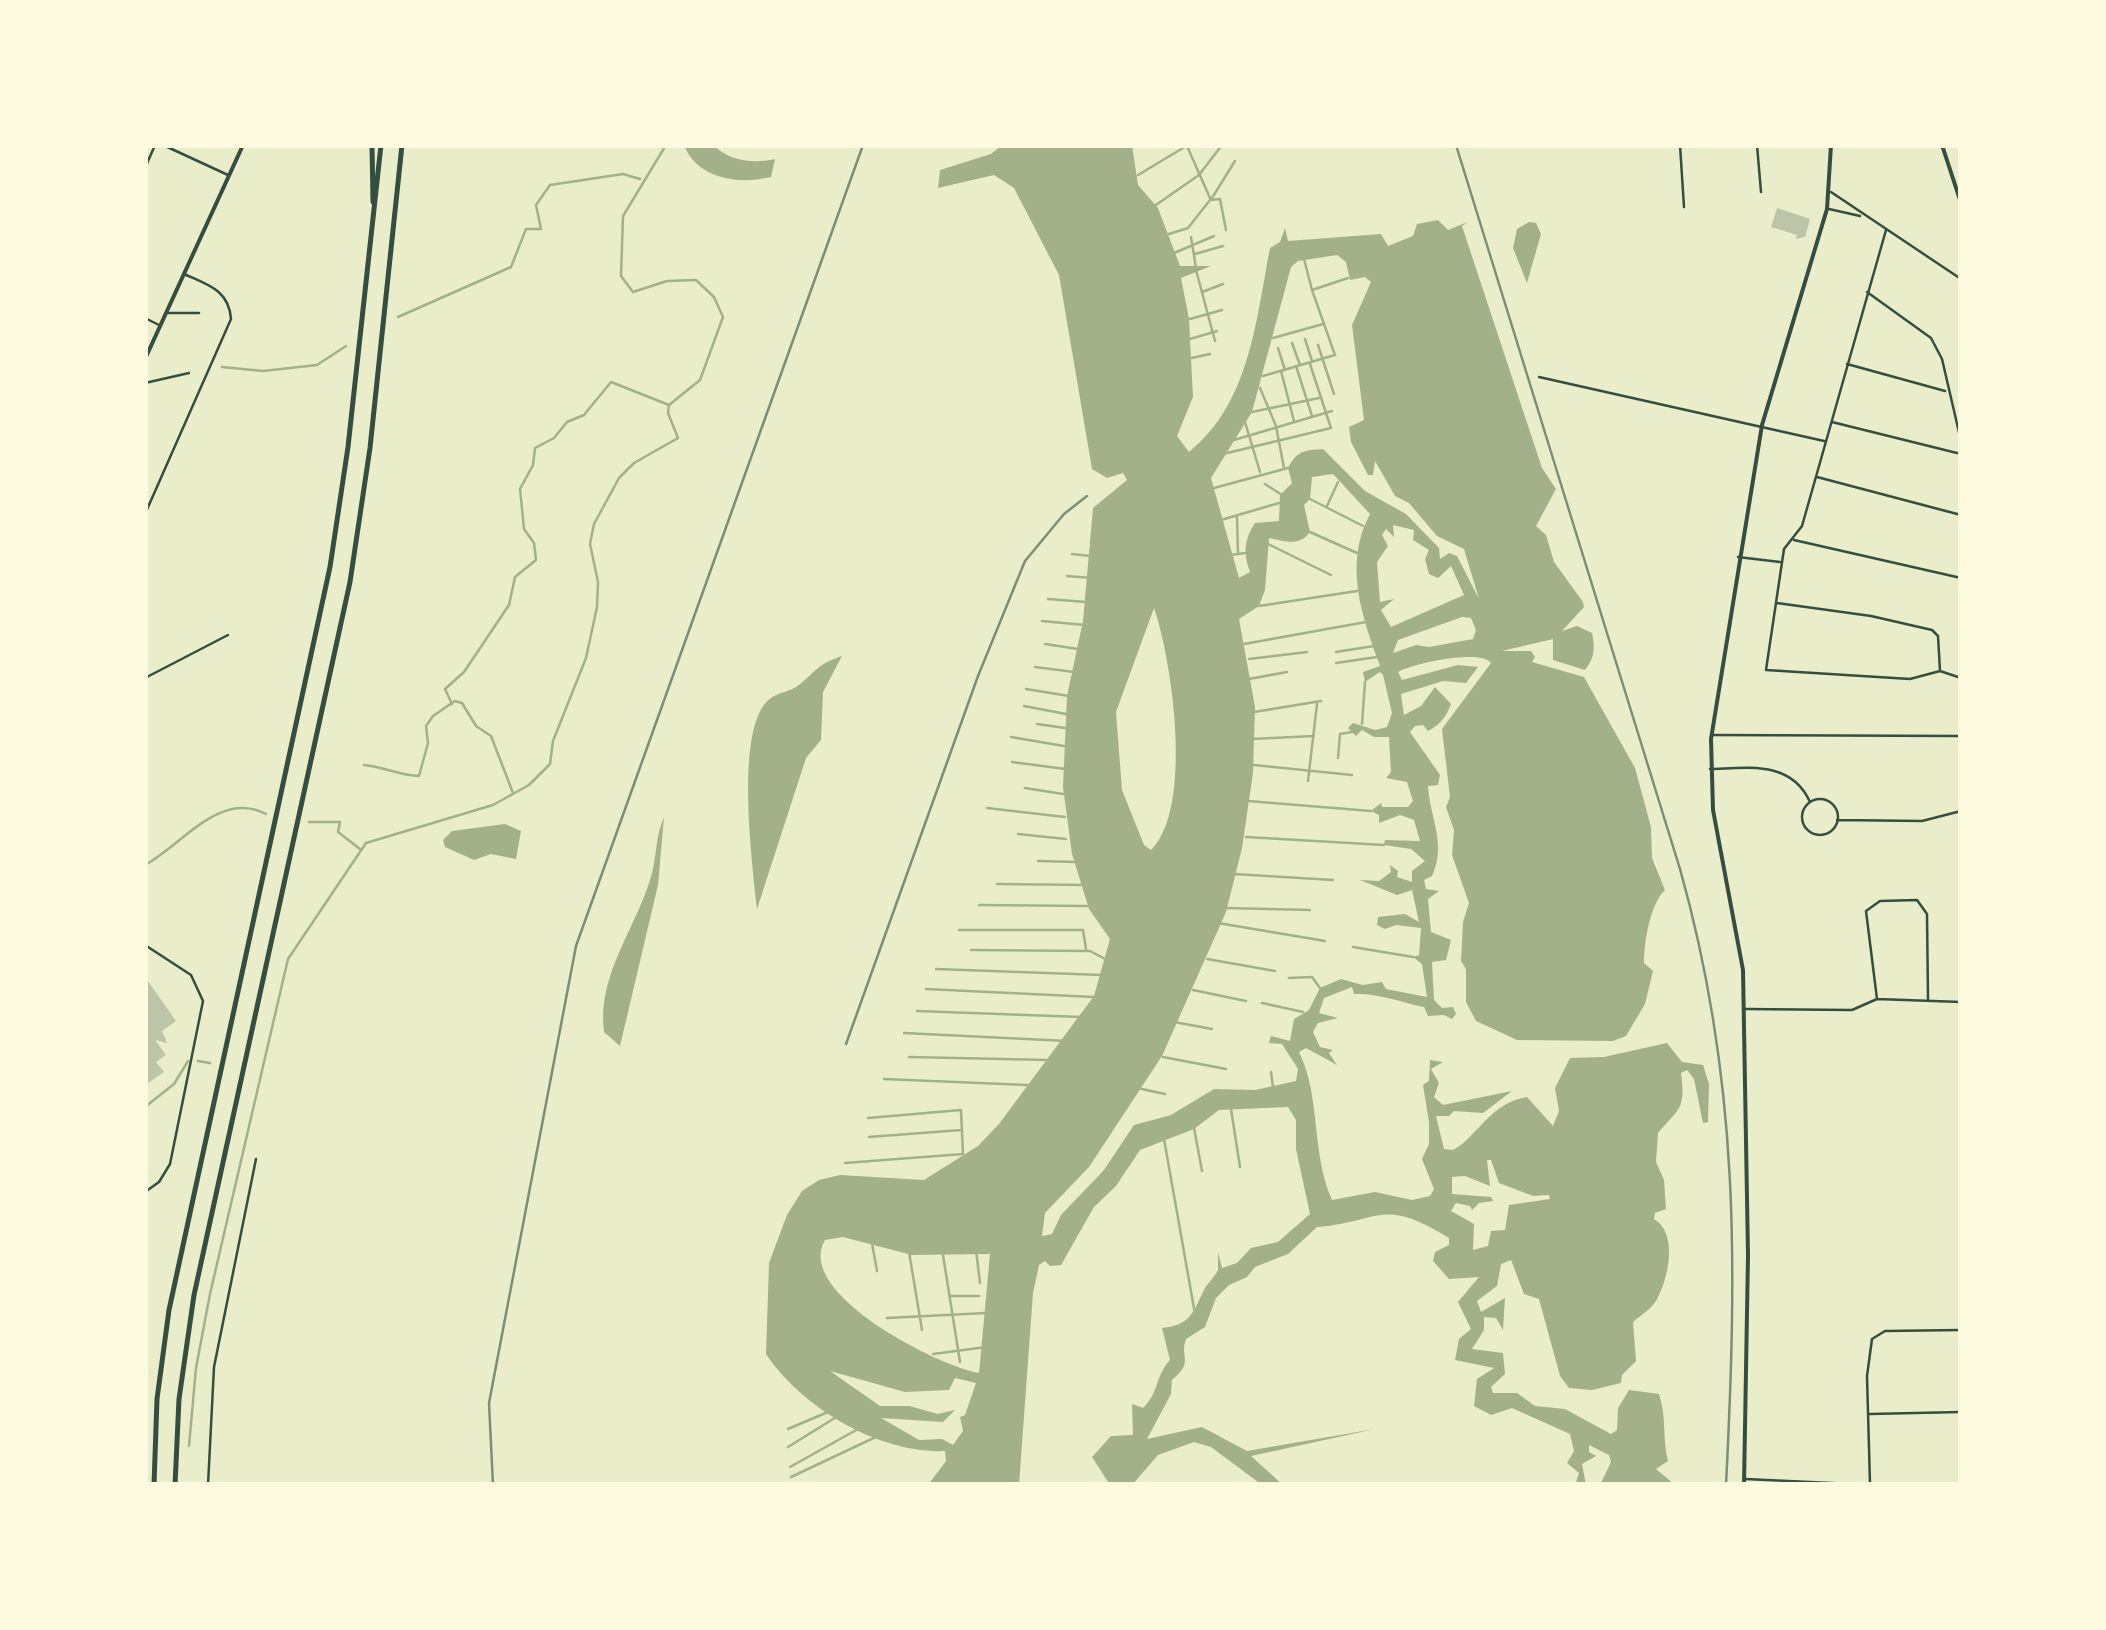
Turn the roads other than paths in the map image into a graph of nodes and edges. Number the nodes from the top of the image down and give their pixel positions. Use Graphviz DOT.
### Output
graph roads {
  1 [pos="155,145"];
  2 [pos="163,145"];
  3 [pos="243,145"];
  4 [pos="372,145"];
  5 [pos="381,145"];
  6 [pos="402,145"];
  7 [pos="1680,145"];
  8 [pos="1758,145"];
  9 [pos="1831,145"];
  10 [pos="1942,145"];
  11 [pos="145,168"];
  12 [pos="229,175"];
  13 [pos="1761,192"];
  14 [pos="1831,192"];
  15 [pos="1961,203"];
  16 [pos="374,207"];
  17 [pos="1684,207"];
  18 [pos="1827,209"];
  19 [pos="1864,217"];
  20 [pos="1886,230"];
  21 [pos="184,274"];
  22 [pos="1961,279"];
  23 [pos="1867,292"];
  24 [pos="166,313"];
  25 [pos="200,313"];
  26 [pos="145,318"];
  27 [pos="160,325"];
  28 [pos="145,359"];
  29 [pos="1846,364"];
  30 [pos="188,373"];
  31 [pos="1539,376"];
  32 [pos="145,383"];
  33 [pos="1946,391"];
  34 [pos="1831,422"];
  35 [pos="1762,425"];
  36 [pos="1825,441"];
  37 [pos="1961,441"];
  38 [pos="1961,454"];
  39 [pos="1816,477"];
  40 [pos="145,514"];
  41 [pos="1961,515"];
  42 [pos="1792,539"];
  43 [pos="1738,557"];
  44 [pos="1782,562"];
  45 [pos="1961,578"];
  46 [pos="1775,603"];
  47 [pos="228,635"];
  48 [pos="1940,670"];
  49 [pos="145,678"];
  50 [pos="1961,678"];
  51 [pos="1711,735"];
  52 [pos="1961,736"];
  53 [pos="1710,770"];
  54 [pos="1810,802"];
  55 [pos="1961,811"];
  56 [pos="1837,820"];
  57 [pos="145,945"];
  58 [pos="1877,998"];
  59 [pos="1928,999"];
  60 [pos="1961,1002"];
  61 [pos="1744,1009"];
  62 [pos="256,1160"];
  63 [pos="145,1192"];
  64 [pos="1961,1330"];
  65 [pos="1961,1412"];
  66 [pos="1868,1414"];
  67 [pos="1744,1482"];
  68 [pos="1872,1484"];
  69 [pos="154,1485"];
  70 [pos="176,1485"];
  71 [pos="208,1485"];
  1 -- 11 [label="street"];
  2 -- 12 [label="street"];
  3 -- 12 [label="main road"];
  4 -- 16 [label="highway"];
  5 -- 16 [label="highway"];
  6 -- 70 [label="highway"];
  7 -- 17 [label="street"];
  8 -- 13 [label="street"];
  9 -- 14 [label="main road"];
  10 -- 15 [label="main road"];
  12 -- 21 [label="main road"];
  14 -- 18 [label="main road"];
  14 -- 19 [label="street"];
  16 -- 69 [label="highway"];
  18 -- 19 [label="street"];
  18 -- 35 [label="main road"];
  19 -- 20 [label="street"];
  20 -- 22 [label="street"];
  20 -- 23 [label="street"];
  21 -- 24 [label="main road"];
  21 -- 40 [label="street"];
  23 -- 29 [label="street"];
  23 -- 33 [label="street"];
  24 -- 25 [label="street"];
  24 -- 27 [label="main road"];
  26 -- 27 [label="street"];
  27 -- 28 [label="main road"];
  29 -- 33 [label="street"];
  29 -- 34 [label="street"];
  30 -- 32 [label="street"];
  31 -- 35 [label="street"];
  33 -- 37 [label="street"];
  34 -- 36 [label="street"];
  34 -- 38 [label="street"];
  35 -- 36 [label="street"];
  35 -- 43 [label="main road"];
  36 -- 39 [label="street"];
  39 -- 41 [label="street"];
  39 -- 42 [label="street"];
  42 -- 44 [label="street"];
  42 -- 45 [label="street"];
  43 -- 44 [label="street"];
  43 -- 51 [label="main road"];
  44 -- 46 [label="street"];
  46 -- 48 [label="street"];
  46 -- 48 [label="street"];
  47 -- 49 [label="street"];
  48 -- 50 [label="street"];
  51 -- 52 [label="street"];
  51 -- 53 [label="main road"];
  53 -- 54 [label="street"];
  53 -- 61 [label="main road"];
  54 -- 56 [label="street"];
  54 -- 56 [label="street"];
  55 -- 56 [label="street"];
  57 -- 63 [label="street"];
  58 -- 59 [label="street"];
  58 -- 59 [label="street"];
  58 -- 61 [label="street"];
  59 -- 60 [label="street"];
  61 -- 67 [label="main road"];
  62 -- 71 [label="street"];
  64 -- 66 [label="street"];
  65 -- 66 [label="street"];
  66 -- 68 [label="street"];
  67 -- 68 [label="street"];
}
